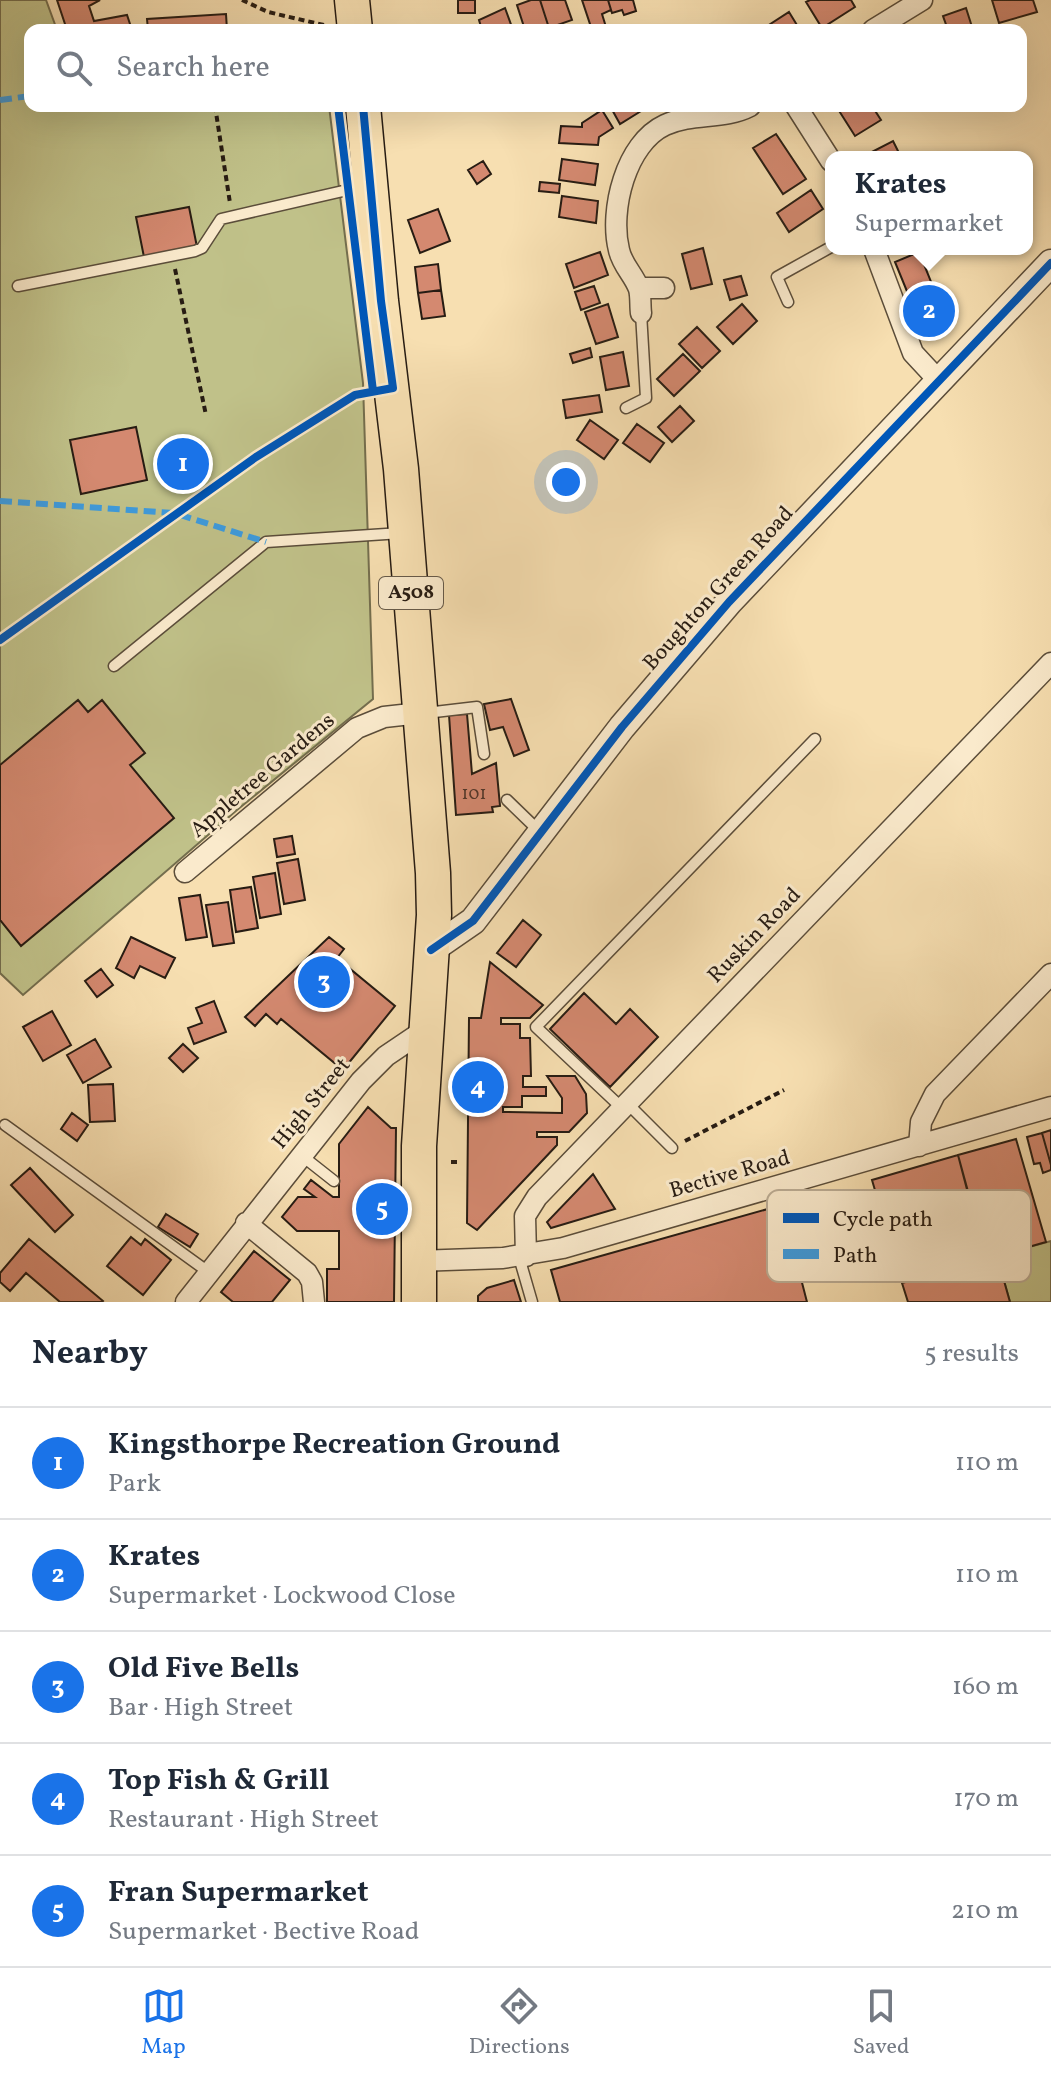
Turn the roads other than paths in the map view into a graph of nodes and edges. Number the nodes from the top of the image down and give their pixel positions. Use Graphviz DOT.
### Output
graph roads {
  1 [pos="922,0"];
  2 [pos="883,24"];
  3 [pos="364,112"];
  4 [pos="736,112"];
  5 [pos="800,112"];
  6 [pos="825,152"];
  7 [pos="371,185"];
  8 [pos="825,250"];
  9 [pos="876,255"];
  10 [pos="1051,263"];
  11 [pos="18,286"];
  12 [pos="639,288"];
  13 [pos="664,288"];
  14 [pos="788,302"];
  15 [pos="641,313"];
  16 [pos="939,381"];
  17 [pos="626,408"];
  18 [pos="407,533"];
  19 [pos="1051,663"];
  20 [pos="114,666"];
  21 [pos="420,713"];
  22 [pos="815,739"];
  23 [pos="484,754"];
  24 [pos="507,800"];
  25 [pos="541,832"];
  26 [pos="185,872"];
  27 [pos="431,950"];
  28 [pos="1051,974"];
  29 [pos="426,1029"];
  30 [pos="625,1106"];
  31 [pos="1051,1107"];
  32 [pos="5,1125"];
  33 [pos="919,1146"];
  34 [pos="672,1148"];
  35 [pos="301,1155"];
  36 [pos="334,1181"];
  37 [pos="246,1223"];
  38 [pos="523,1256"];
  39 [pos="417,1261"];
  40 [pos="207,1271"];
  41 [pos="186,1302"];
  42 [pos="314,1302"];
  43 [pos="419,1302"];
  44 [pos="532,1302"];
  1 -- 2 [label="street"];
  3 -- 7 [label="highway, A508"];
  4 -- 12 [label="street"];
  5 -- 6 [label="street"];
  7 -- 11 [label="lane"];
  7 -- 18 [label="highway, A508"];
  8 -- 14 [label="lane"];
  9 -- 16 [label="street"];
  10 -- 16 [label="street, Boughton Green Road"];
  12 -- 13 [label="street"];
  12 -- 15 [label="street"];
  15 -- 17 [label="lane"];
  16 -- 25 [label="street, Boughton Green Road"];
  18 -- 20 [label="lane"];
  18 -- 21 [label="highway, A508"];
  19 -- 30 [label="street, Ruskin Road"];
  21 -- 23 [label="lane"];
  21 -- 26 [label="street, Appletree Gardens"];
  21 -- 27 [label="highway, A508"];
  22 -- 30 [label="lane"];
  24 -- 25 [label="lane"];
  25 -- 27 [label="street, Boughton Green Road"];
  27 -- 29 [label="highway, A508"];
  28 -- 33 [label="street"];
  29 -- 35 [label="street, High Street"];
  29 -- 39 [label="highway, A508"];
  30 -- 34 [label="lane"];
  30 -- 38 [label="street, Ruskin Road"];
  31 -- 33 [label="street, Bective Road"];
  32 -- 40 [label="lane"];
  33 -- 38 [label="street, Bective Road"];
  35 -- 36 [label="lane"];
  35 -- 37 [label="street, High Street"];
  37 -- 40 [label="street, High Street"];
  37 -- 42 [label="street"];
  38 -- 39 [label="street, Bective Road"];
  38 -- 44 [label="lane"];
  39 -- 43 [label="highway, A508"];
  40 -- 41 [label="street, High Street"];
}
